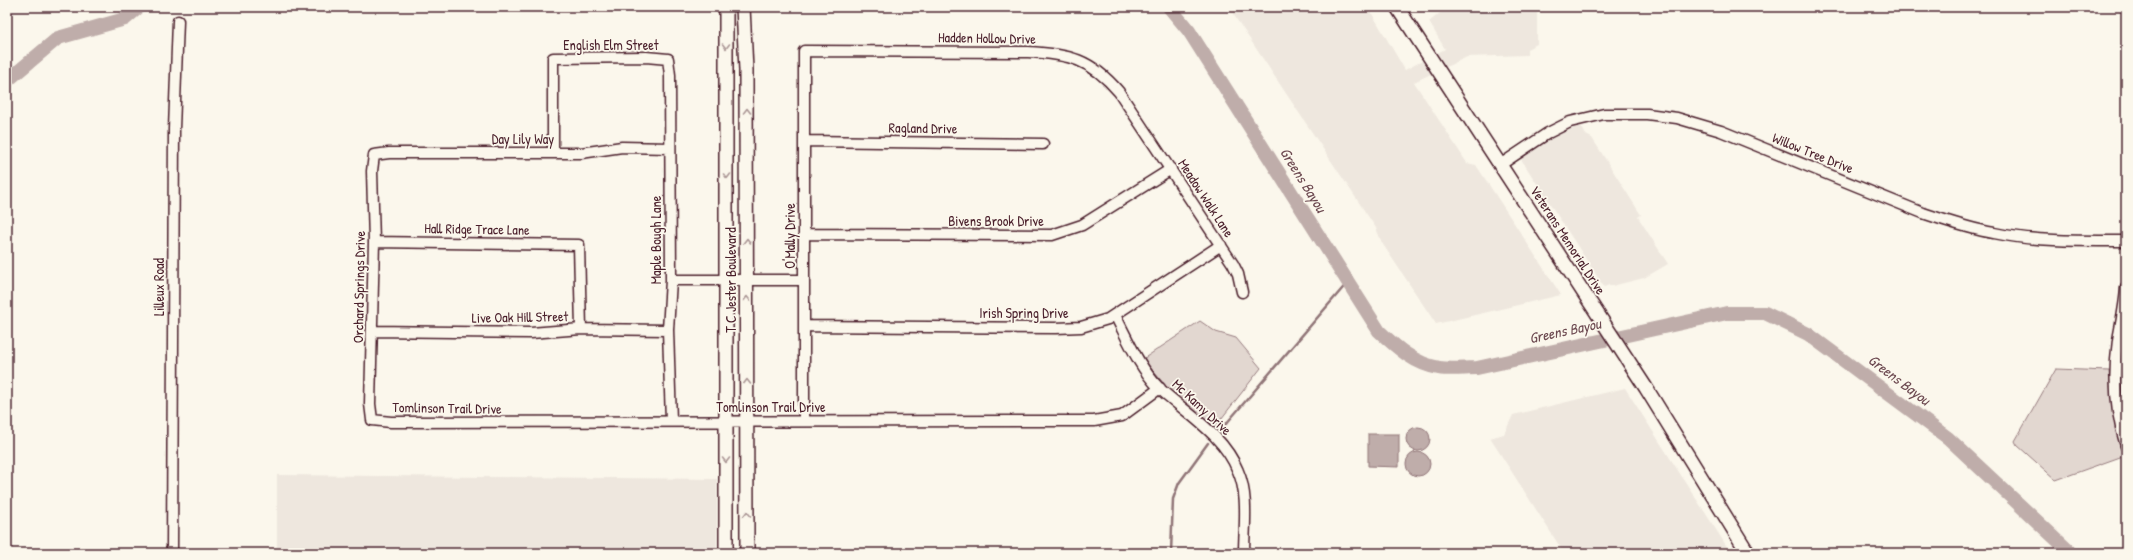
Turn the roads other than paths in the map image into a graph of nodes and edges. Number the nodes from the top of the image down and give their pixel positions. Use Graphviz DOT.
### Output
graph roads {
  1 [pos="726,7"];
  2 [pos="743,7"];
  3 [pos="1397,7"];
  4 [pos="178,21"];
  5 [pos="804,51"];
  6 [pos="668,59"];
  7 [pos="1140,123"];
  8 [pos="804,141"];
  9 [pos="1043,144"];
  10 [pos="727,145"];
  11 [pos="747,145"];
  12 [pos="670,148"];
  13 [pos="553,153"];
  14 [pos="374,155"];
  15 [pos="1500,165"];
  16 [pos="1171,170"];
  17 [pos="804,234"];
  18 [pos="2126,241"];
  19 [pos="374,242"];
  20 [pos="1221,245"];
  21 [pos="671,280"];
  22 [pos="726,280"];
  23 [pos="746,280"];
  24 [pos="804,280"];
  25 [pos="2126,288"];
  26 [pos="1242,292"];
  27 [pos="1115,315"];
  28 [pos="804,326"];
  29 [pos="581,329"];
  30 [pos="668,330"];
  31 [pos="372,331"];
  32 [pos="1160,388"];
  33 [pos="372,420"];
  34 [pos="671,421"];
  35 [pos="726,421"];
  36 [pos="748,421"];
  37 [pos="804,421"];
  38 [pos="2126,446"];
  39 [pos="172,553"];
  40 [pos="726,553"];
  41 [pos="747,553"];
  42 [pos="1244,553"];
  43 [pos="1748,553"];
  1 -- 10 [label="main road, T C Jester Boulevard, one-way"];
  11 -- 2 [label="main road, T C Jester Boulevard, one-way"];
  3 -- 15 [label="main road, Veterans Memorial Drive"];
  4 -- 39 [label="street, Lilleux Road"];
  5 -- 7 [label="street, Hadden Hollow Drive"];
  5 -- 8 [label="street, O'Mally Drive"];
  6 -- 12 [label="street, Maple Bough Lane"];
  6 -- 13 [label="street, English Elm Street"];
  7 -- 16 [label="street, Meadow Walk Lane"];
  8 -- 9 [label="street, Ragland Drive"];
  8 -- 17 [label="street, O'Mally Drive"];
  10 -- 11 [label="main road"];
  10 -- 22 [label="main road, T C Jester Boulevard, one-way"];
  23 -- 11 [label="main road, T C Jester Boulevard, one-way"];
  12 -- 13 [label="street, Day Lily Way"];
  12 -- 21 [label="street, Maple Bough Lane"];
  13 -- 14 [label="street, Day Lily Way"];
  14 -- 19 [label="street, Orchard Springs Drive"];
  15 -- 18 [label="street, Willow Tree Drive"];
  15 -- 43 [label="main road, Veterans Memorial Drive"];
  16 -- 17 [label="street, Bivens Brook Drive"];
  16 -- 20 [label="street, Meadow Walk Lane"];
  17 -- 24 [label="street, O'Mally Drive"];
  19 -- 29 [label="street, Hall Ridge Trace Lane"];
  19 -- 31 [label="street, Orchard Springs Drive"];
  20 -- 26 [label="street, Meadow Walk Lane"];
  20 -- 27 [label="street, Irish Spring Drive"];
  21 -- 22 [label="street"];
  21 -- 30 [label="street, Maple Bough Lane"];
  22 -- 23 [label="street"];
  22 -- 35 [label="main road, T C Jester Boulevard"];
  23 -- 24 [label="street"];
  36 -- 23 [label="main road, T C Jester Boulevard, one-way"];
  24 -- 28 [label="street, O'Mally Drive"];
  25 -- 38 [label="street"];
  27 -- 28 [label="street, Irish Spring Drive"];
  27 -- 32 [label="street, Mc Kamy Drive"];
  28 -- 37 [label="street, O'Mally Drive"];
  29 -- 30 [label="street, Live Oak Hill Street"];
  29 -- 31 [label="street, Live Oak Hill Street"];
  30 -- 34 [label="street, Maple Bough Lane"];
  31 -- 33 [label="street, Orchard Springs Drive"];
  32 -- 37 [label="street, Tomlinson Trail Drive"];
  32 -- 42 [label="street, Mc Kamy Drive"];
  33 -- 34 [label="street, Tomlinson Trail Drive"];
  34 -- 35 [label="street, Tomlinson Trail Drive"];
  35 -- 36 [label="street, Tomlinson Trail Drive"];
  35 -- 40 [label="main road, T C Jester Boulevard, one-way"];
  36 -- 37 [label="street, Tomlinson Trail Drive"];
  41 -- 36 [label="main road, T C Jester Boulevard, one-way"];
}
